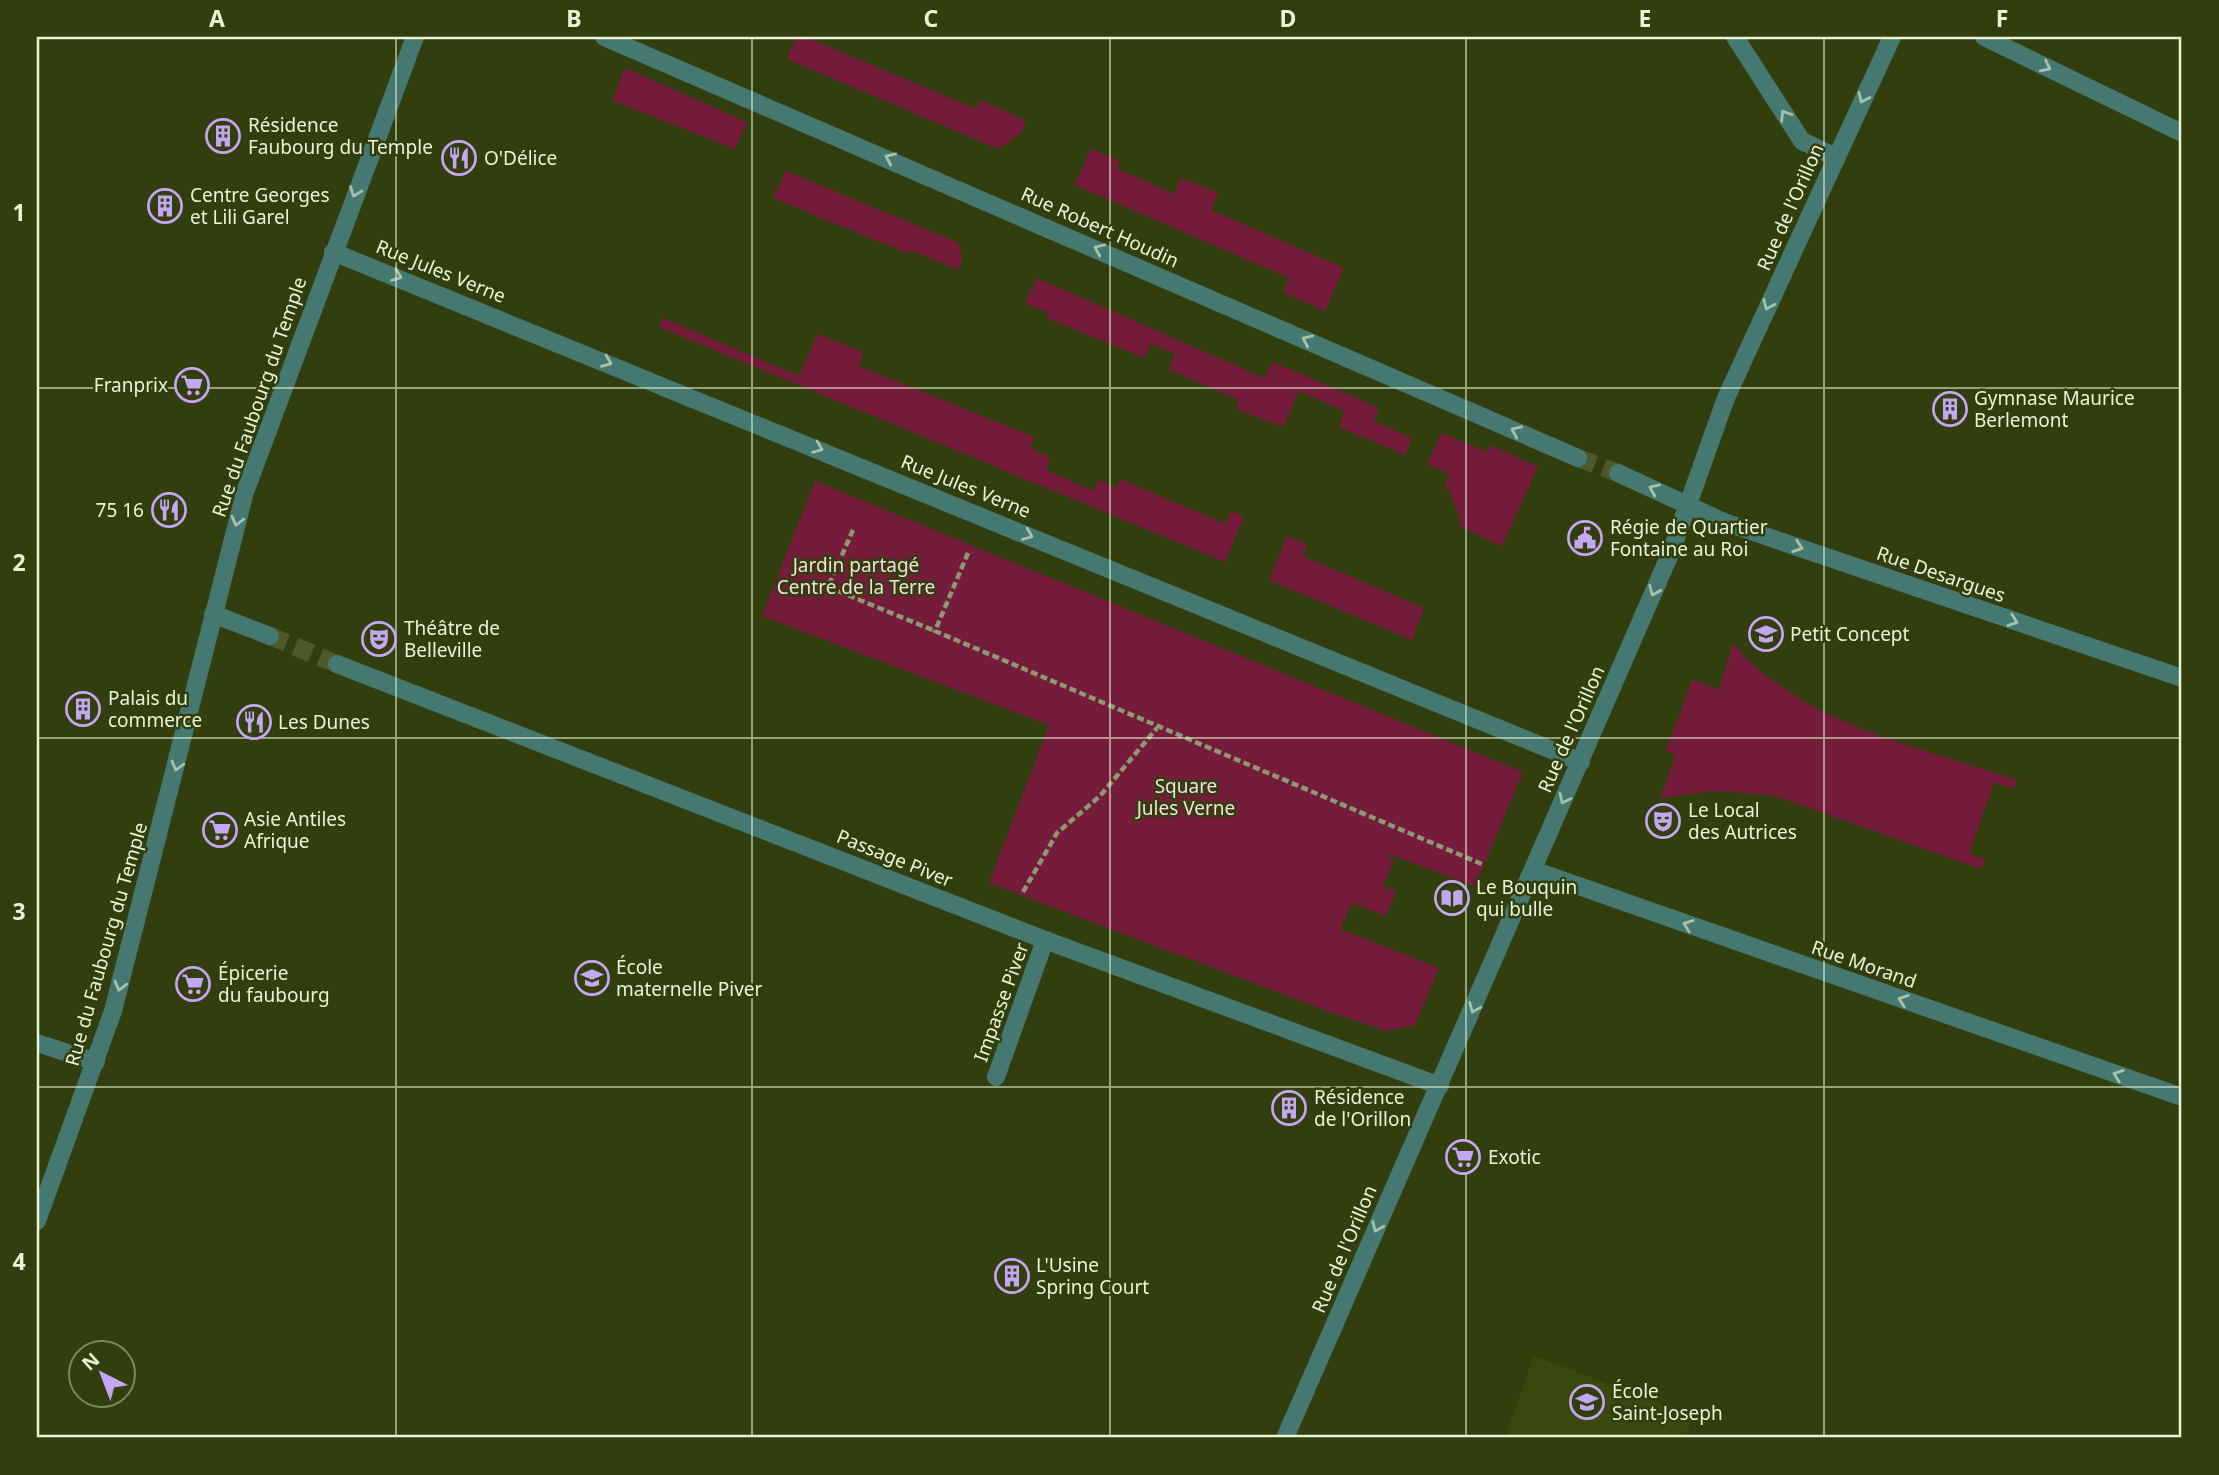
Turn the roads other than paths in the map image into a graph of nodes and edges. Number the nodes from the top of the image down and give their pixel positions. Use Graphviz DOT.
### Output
graph roads {
  1 [pos="415,37"];
  2 [pos="604,37"];
  3 [pos="1735,37"];
  4 [pos="1892,37"];
  5 [pos="1984,37"];
  6 [pos="2182,133"];
  7 [pos="1836,157"];
  8 [pos="333,252"];
  9 [pos="1578,458"];
  10 [pos="1618,473"];
  11 [pos="1689,505"];
  12 [pos="213,614"];
  13 [pos="270,636"];
  14 [pos="337,663"];
  15 [pos="2182,678"];
  16 [pos="1581,762"];
  17 [pos="1533,870"];
  18 [pos="1045,940"];
  19 [pos="37,1042"];
  20 [pos="96,1062"];
  21 [pos="996,1077"];
  22 [pos="1440,1086"];
  23 [pos="2182,1097"];
  24 [pos="37,1222"];
  25 [pos="1285,1438"];
  1 -- 8 [label="street, Rue du Faubourg du Temple, one-way"];
  9 -- 2 [label="street, Rue Robert Houdin, one-way"];
  7 -- 3 [label="street, one-way"];
  4 -- 7 [label="street, Rue de l'Orillon, one-way"];
  5 -- 6 [label="street, one-way"];
  7 -- 11 [label="street, Rue de l'Orillon, one-way"];
  8 -- 12 [label="street, Rue du Faubourg du Temple, one-way"];
  8 -- 16 [label="street, Rue Jules Verne, one-way"];
  11 -- 10 [label="street, one-way"];
  11 -- 15 [label="street, Rue Desargues, one-way"];
  11 -- 16 [label="street, Rue de l'Orillon, one-way"];
  12 -- 13 [label="street"];
  12 -- 20 [label="street, Rue du Faubourg du Temple, one-way"];
  14 -- 18 [label="street, Passage Piver"];
  16 -- 17 [label="street, Rue de l'Orillon, one-way"];
  17 -- 22 [label="street, Rue de l'Orillon, one-way"];
  23 -- 17 [label="street, Rue Morand, one-way"];
  18 -- 21 [label="street, Impasse Piver"];
  18 -- 22 [label="street, Passage Piver"];
  19 -- 20 [label="street"];
  20 -- 24 [label="street, Rue du Faubourg du Temple"];
  22 -- 25 [label="street, Rue de l'Orillon, one-way"];
}
